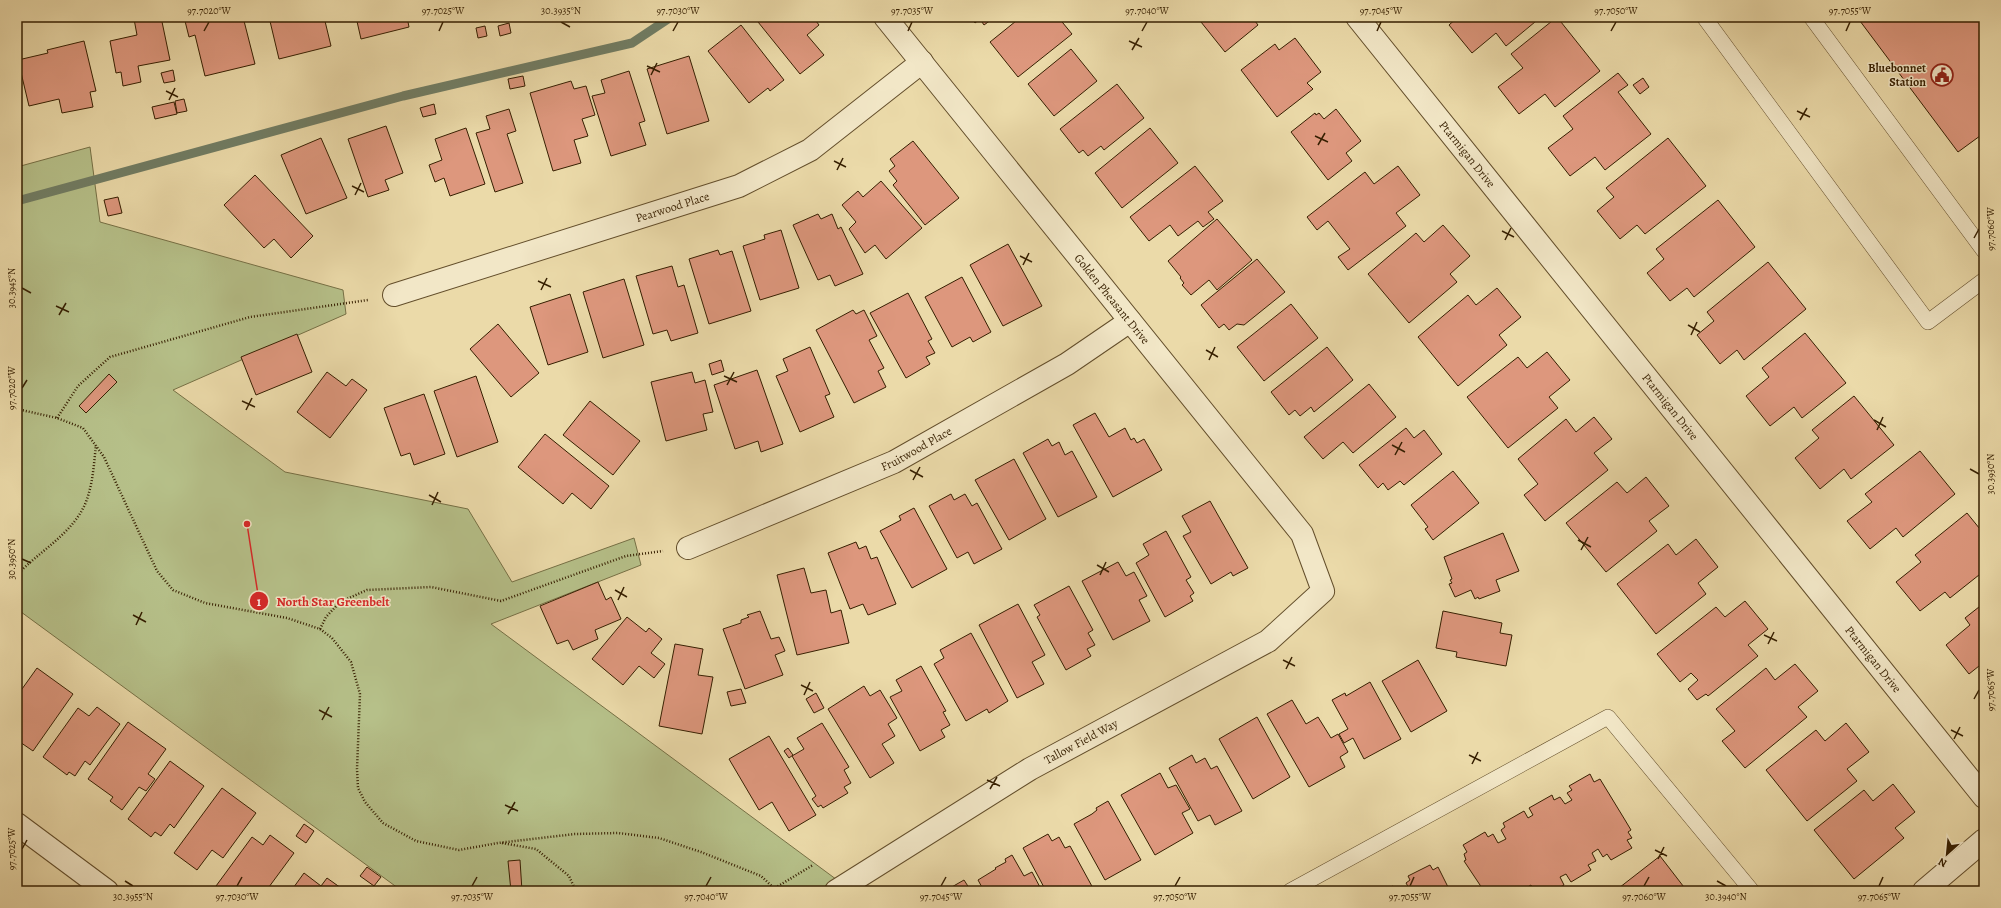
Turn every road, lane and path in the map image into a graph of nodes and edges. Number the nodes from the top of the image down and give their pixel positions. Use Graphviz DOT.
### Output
graph roads {
  1 [pos="885,17"];
  2 [pos="1357,17"];
  3 [pos="1704,17"];
  4 [pos="1811,17"];
  5 [pos="922,62"];
  6 [pos="1984,251"];
  7 [pos="1984,280"];
  8 [pos="394,295"];
  9 [pos="1130,321"];
  10 [pos="17,409"];
  11 [pos="56,418"];
  12 [pos="96,444"];
  13 [pos="688,548"];
  14 [pos="17,575"];
  15 [pos="1323,591"];
  16 [pos="320,629"];
  17 [pos="1984,797"];
  18 [pos="17,824"];
  19 [pos="1984,840"];
  20 [pos="498,843"];
  21 [pos="813,865"];
  22 [pos="776,890"];
  23 [pos="107,891"];
  24 [pos="576,891"];
  25 [pos="770,891"];
  26 [pos="836,891"];
  27 [pos="1290,891"];
  28 [pos="1752,891"];
  29 [pos="1924,891"];
  1 -- 5 [label="street, Golden Pheasant Drive"];
  2 -- 17 [label="street, Ptarmigan Drive"];
  3 -- 7 [label="lane"];
  4 -- 6 [label="lane"];
  5 -- 8 [label="street, Pearwood Place"];
  5 -- 9 [label="street, Golden Pheasant Drive"];
  8 -- 11 [label="path"];
  9 -- 13 [label="street, Fruitwood Place"];
  9 -- 15 [label="street, Golden Pheasant Drive"];
  10 -- 11 [label="path"];
  11 -- 12 [label="path"];
  12 -- 14 [label="path"];
  12 -- 16 [label="path"];
  13 -- 16 [label="path"];
  15 -- 26 [label="street, Tallow Field Way"];
  16 -- 20 [label="path"];
  18 -- 23 [label="street"];
  19 -- 29 [label="street"];
  20 -- 22 [label="path"];
  20 -- 24 [label="path"];
  21 -- 22 [label="path"];
  22 -- 25 [label="path"];
  27 -- 28 [label="lane"];
}
